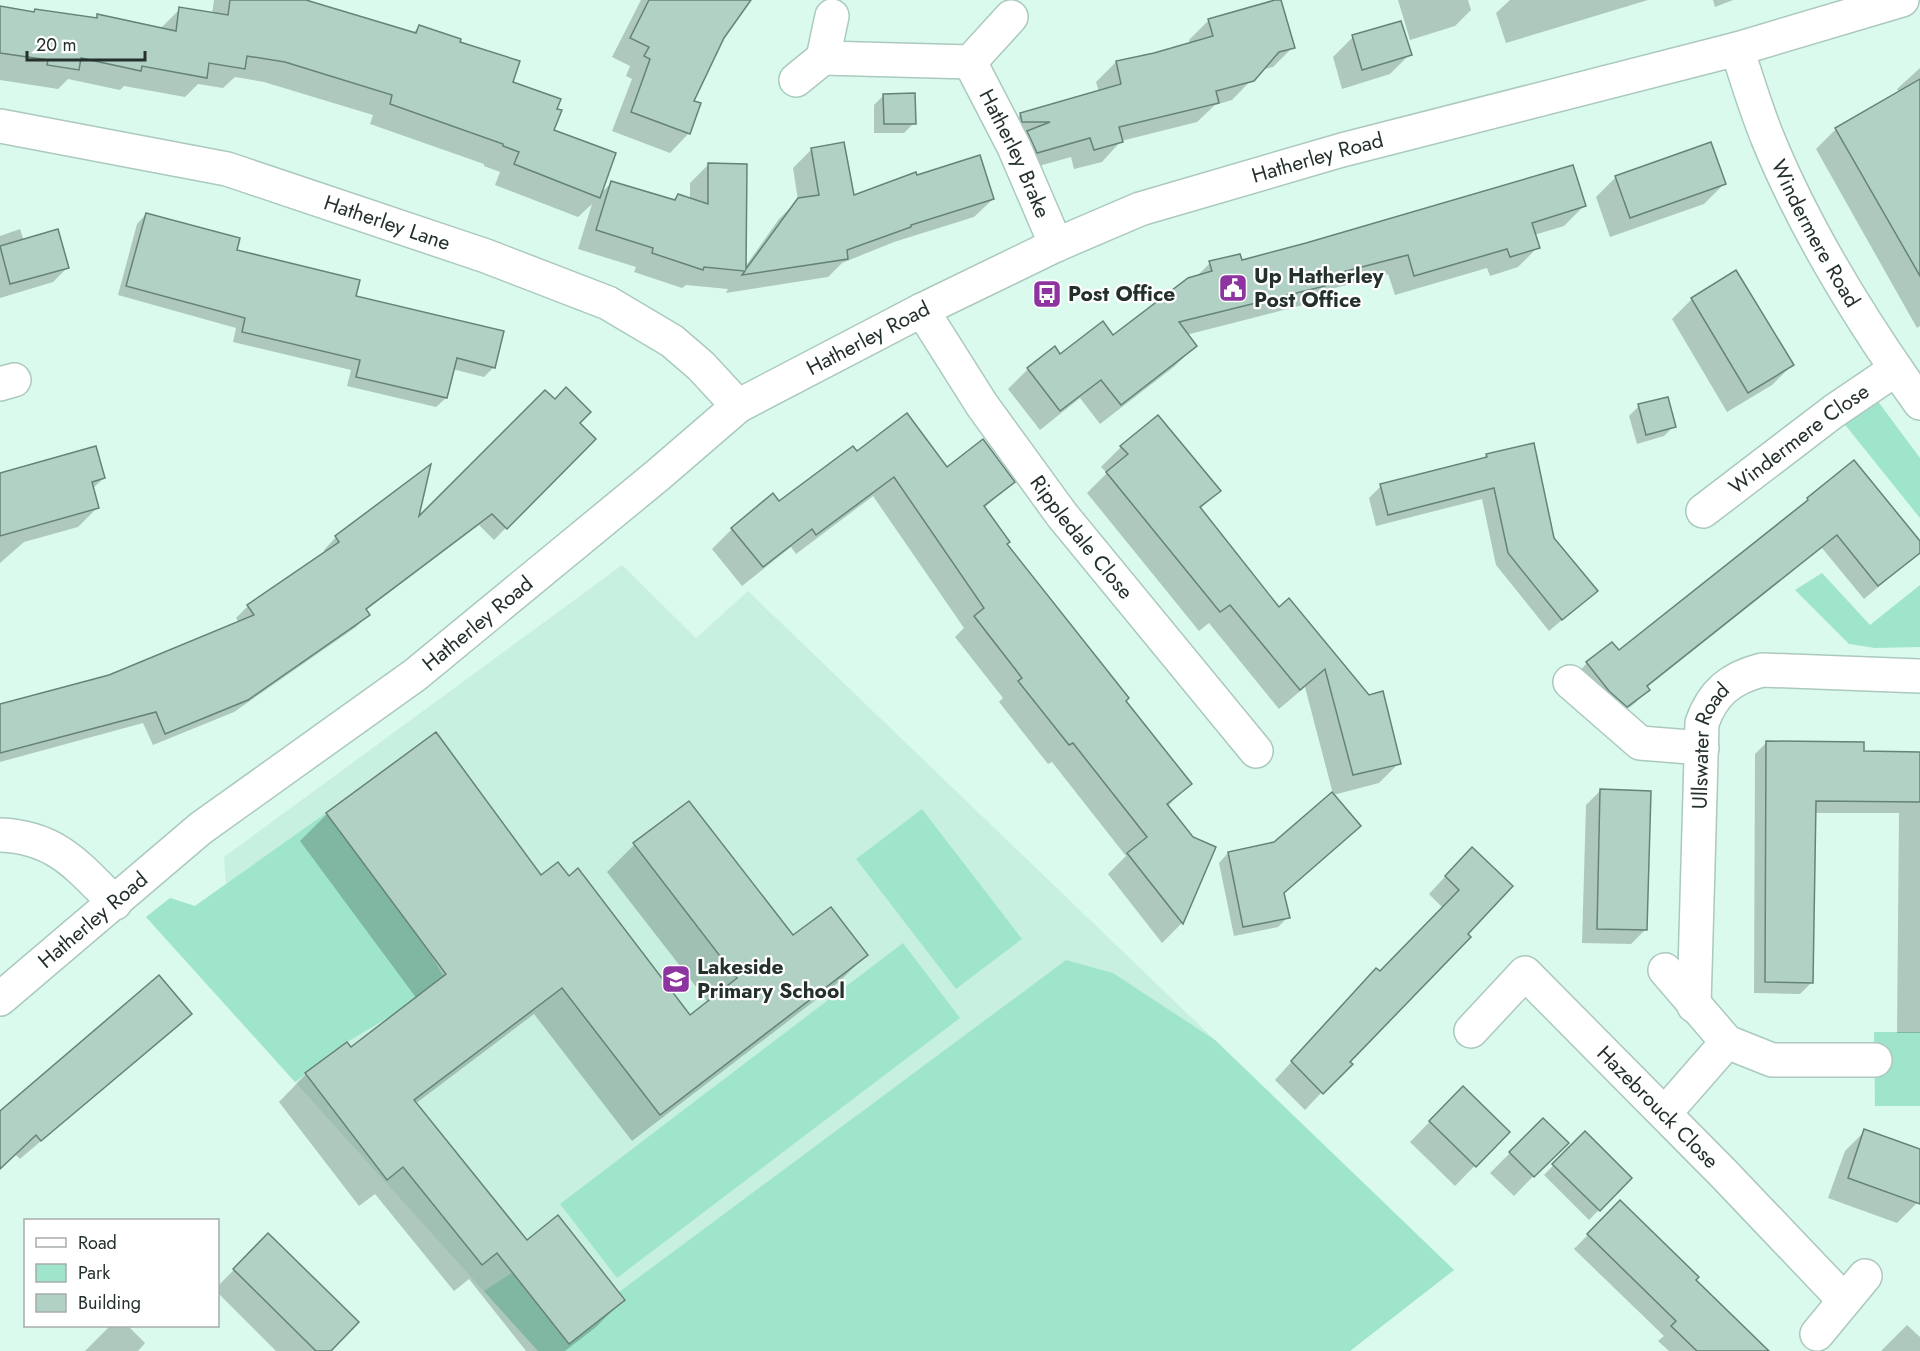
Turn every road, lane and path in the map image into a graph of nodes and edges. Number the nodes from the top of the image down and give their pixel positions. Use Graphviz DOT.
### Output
graph roads {
  1 [pos="1902,0"];
  2 [pos="832,16"];
  3 [pos="1011,17"];
  4 [pos="1737,49"];
  5 [pos="823,58"];
  6 [pos="970,62"];
  7 [pos="796,80"];
  8 [pos="0,126"];
  9 [pos="1056,245"];
  10 [pos="922,310"];
  11 [pos="1896,369"];
  12 [pos="1920,403"];
  13 [pos="738,406"];
  14 [pos="1703,511"];
  15 [pos="1920,676"];
  16 [pos="1570,682"];
  17 [pos="1702,747"];
  18 [pos="1256,751"];
  19 [pos="0,835"];
  20 [pos="115,903"];
  21 [pos="1665,970"];
  22 [pos="0,999"];
  23 [pos="1694,1006"];
  24 [pos="1471,1031"];
  25 [pos="1727,1042"];
  26 [pos="1875,1060"];
  27 [pos="1665,1113"];
  28 [pos="1817,1334"];
  1 -- 4 [label="street, Hatherley Road"];
  2 -- 5 [label="street"];
  3 -- 6 [label="street, Hatherley Brake"];
  4 -- 9 [label="street, Hatherley Road"];
  4 -- 11 [label="street, Windermere Road"];
  5 -- 6 [label="street, Hatherley Brake"];
  5 -- 7 [label="street"];
  6 -- 9 [label="street, Hatherley Brake"];
  8 -- 13 [label="street, Hatherley Lane"];
  9 -- 10 [label="street, Hatherley Road"];
  10 -- 13 [label="street, Hatherley Road"];
  10 -- 18 [label="street, Rippledale Close"];
  11 -- 12 [label="street, Windermere Road"];
  11 -- 14 [label="street, Windermere Close"];
  13 -- 20 [label="street, Hatherley Road"];
  15 -- 17 [label="street, Ullswater Road"];
  16 -- 17 [label="street"];
  17 -- 23 [label="street, Ullswater Road"];
  19 -- 20 [label="street"];
  20 -- 22 [label="street, Hatherley Road"];
  21 -- 23 [label="street"];
  23 -- 25 [label="street"];
  24 -- 27 [label="street, Hazebrouck Close"];
  25 -- 26 [label="street"];
  25 -- 27 [label="street"];
  27 -- 28 [label="street, Hazebrouck Close"];
}
